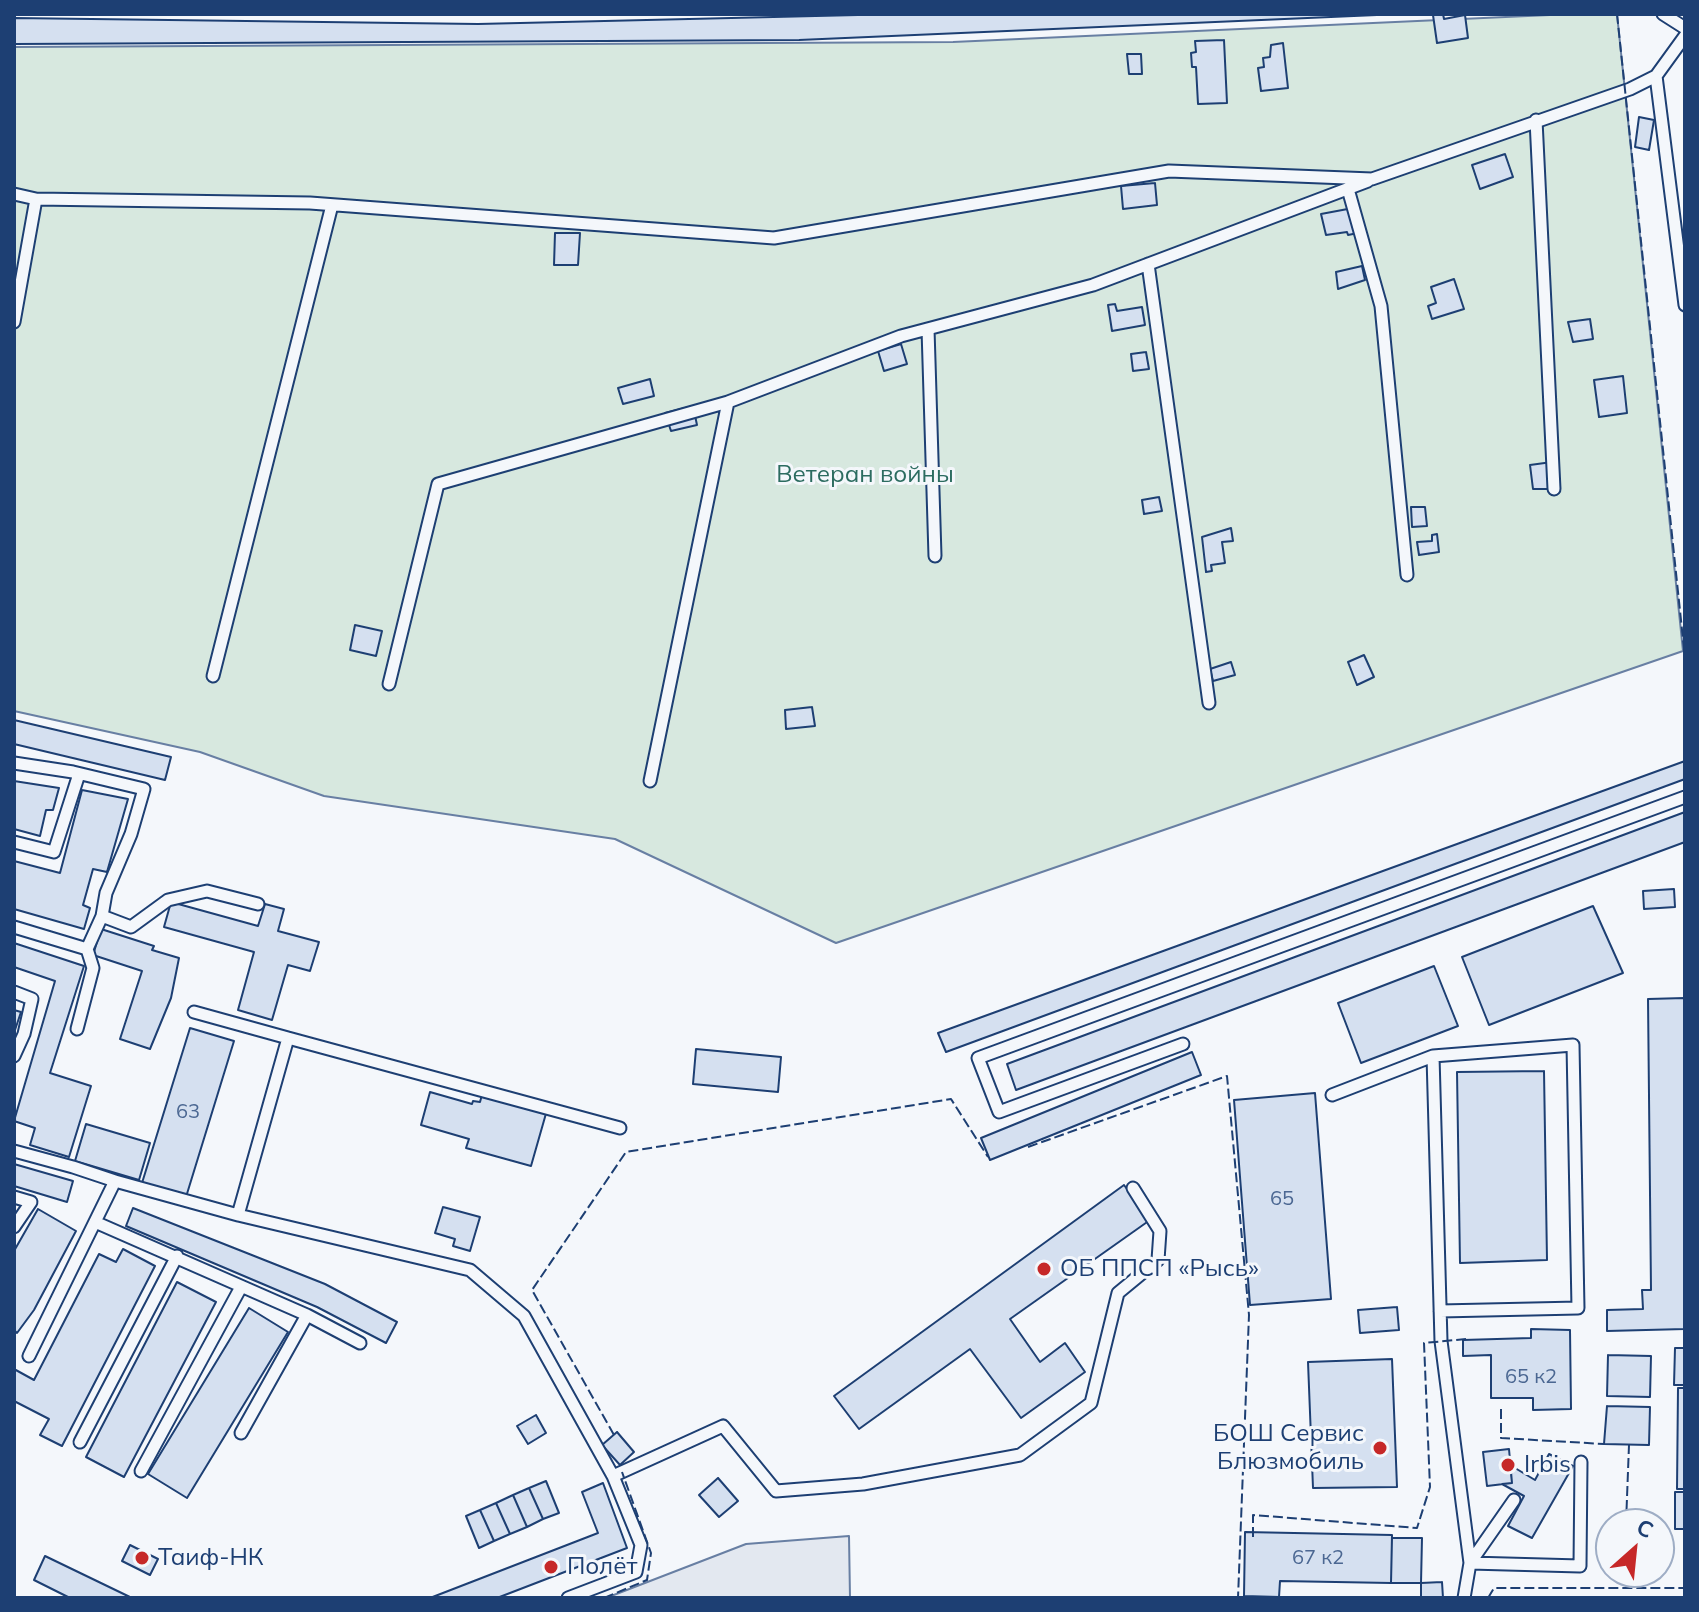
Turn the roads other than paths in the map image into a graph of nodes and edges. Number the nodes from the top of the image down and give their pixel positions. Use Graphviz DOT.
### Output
graph roads {
  1 [pos="1663,14"];
  2 [pos="1685,28"];
  3 [pos="1685,36"];
  4 [pos="1656,76"];
  5 [pos="1536,120"];
  6 [pos="1372,179"];
  7 [pos="1348,189"];
  8 [pos="14,194"];
  9 [pos="36,199"];
  10 [pos="332,205"];
  11 [pos="1148,264"];
  12 [pos="1685,305"];
  13 [pos="14,322"];
  14 [pos="928,329"];
  15 [pos="728,402"];
  16 [pos="1554,489"];
  17 [pos="935,556"];
  18 [pos="1407,575"];
  19 [pos="213,676"];
  20 [pos="389,684"];
  21 [pos="1209,703"];
  22 [pos="14,763"];
  23 [pos="79,774"];
  24 [pos="650,781"];
  25 [pos="1685,797"];
  26 [pos="14,842"];
  27 [pos="258,904"];
  28 [pos="102,916"];
  29 [pos="14,927"];
  30 [pos="87,949"];
  31 [pos="14,992"];
  32 [pos="194,1012"];
  33 [pos="77,1029"];
  34 [pos="288,1038"];
  35 [pos="1183,1044"];
  36 [pos="14,1056"];
  37 [pos="1433,1056"];
  38 [pos="1332,1095"];
  39 [pos="620,1128"];
  40 [pos="14,1151"];
  41 [pos="115,1181"];
  42 [pos="1133,1188"];
  43 [pos="14,1197"];
  44 [pos="238,1215"];
  45 [pos="95,1222"];
  46 [pos="14,1227"];
  47 [pos="177,1256"];
  48 [pos="241,1287"];
  49 [pos="1440,1311"];
  50 [pos="307,1315"];
  51 [pos="360,1343"];
  52 [pos="29,1356"];
  53 [pos="241,1433"];
  54 [pos="80,1442"];
  55 [pos="1581,1462"];
  56 [pos="141,1471"];
  57 [pos="613,1476"];
  58 [pos="1514,1500"];
  59 [pos="1470,1563"];
  60 [pos="568,1598"];
  61 [pos="1464,1598"];
  1 -- 2 [label="lane"];
  3 -- 4 [label="lane"];
  4 -- 5 [label="lane"];
  4 -- 12 [label="lane"];
  5 -- 6 [label="lane"];
  5 -- 16 [label="lane"];
  6 -- 7 [label="lane"];
  6 -- 10 [label="lane"];
  7 -- 11 [label="lane"];
  7 -- 18 [label="lane"];
  8 -- 9 [label="lane"];
  9 -- 10 [label="lane"];
  9 -- 13 [label="lane"];
  10 -- 19 [label="lane"];
  11 -- 14 [label="lane"];
  11 -- 21 [label="lane"];
  14 -- 15 [label="lane"];
  14 -- 17 [label="lane"];
  15 -- 20 [label="lane"];
  15 -- 24 [label="lane"];
  22 -- 23 [label="lane"];
  23 -- 26 [label="lane"];
  23 -- 28 [label="lane"];
  25 -- 35 [label="lane"];
  27 -- 28 [label="lane"];
  28 -- 30 [label="lane"];
  29 -- 30 [label="lane"];
  30 -- 33 [label="lane"];
  31 -- 36 [label="lane"];
  32 -- 34 [label="lane"];
  34 -- 39 [label="lane"];
  34 -- 44 [label="lane"];
  37 -- 38 [label="lane"];
  37 -- 49 [label="lane"];
  37 -- 49 [label="lane"];
  40 -- 41 [label="lane"];
  41 -- 44 [label="lane"];
  41 -- 45 [label="lane"];
  42 -- 57 [label="lane"];
  43 -- 46 [label="lane"];
  44 -- 57 [label="lane"];
  45 -- 47 [label="lane"];
  45 -- 52 [label="lane"];
  47 -- 48 [label="lane"];
  47 -- 54 [label="lane"];
  48 -- 50 [label="lane"];
  48 -- 56 [label="lane"];
  49 -- 59 [label="lane"];
  50 -- 51 [label="lane"];
  50 -- 53 [label="lane"];
  55 -- 59 [label="lane"];
  57 -- 60 [label="lane"];
  58 -- 59 [label="lane"];
  59 -- 61 [label="lane"];
}
